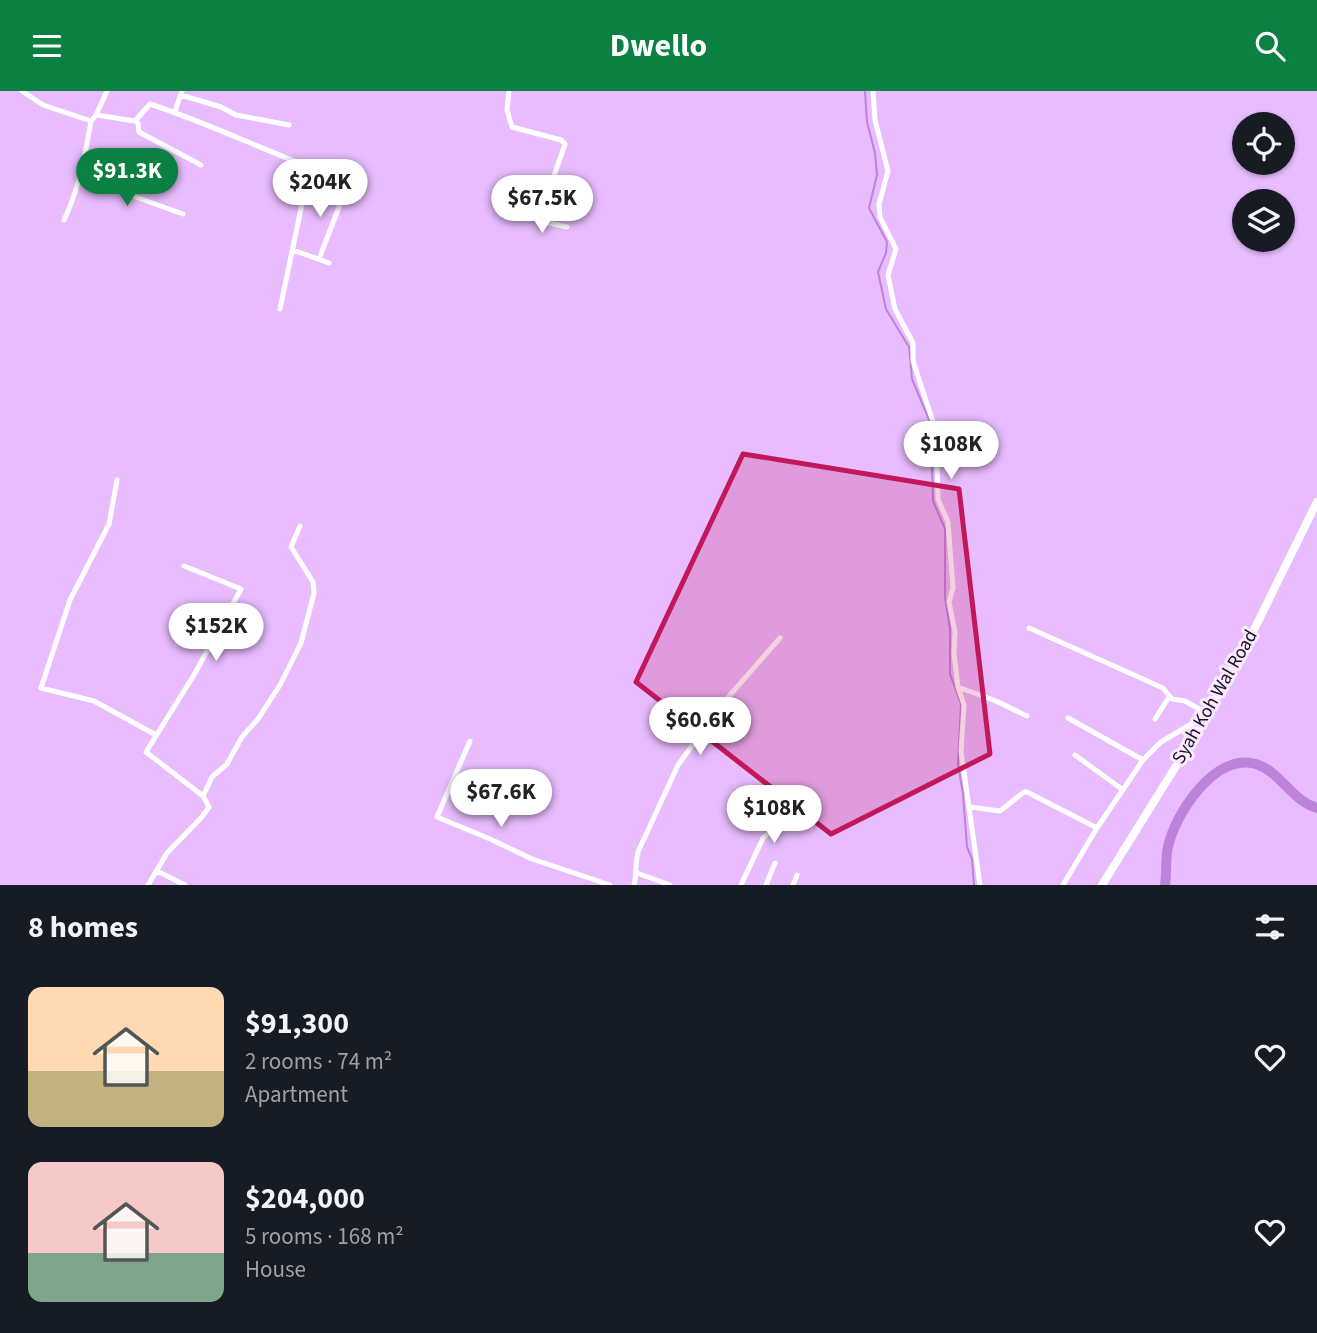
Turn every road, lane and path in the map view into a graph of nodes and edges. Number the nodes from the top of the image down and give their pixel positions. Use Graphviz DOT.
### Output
graph roads {
  1 [pos="23,91"];
  2 [pos="107,91"];
  3 [pos="509,91"];
  4 [pos="873,91"];
  5 [pos="181,93"];
  6 [pos="175,111"];
  7 [pos="96,115"];
  8 [pos="90,121"];
  9 [pos="135,121"];
  10 [pos="289,125"];
  11 [pos="201,165"];
  12 [pos="80,177"];
  13 [pos="346,189"];
  14 [pos="183,214"];
  15 [pos="64,220"];
  16 [pos="567,227"];
  17 [pos="293,250"];
  18 [pos="319,259"];
  19 [pos="329,263"];
  20 [pos="280,309"];
  21 [pos="117,479"];
  22 [pos="1317,502"];
  23 [pos="300,526"];
  24 [pos="184,566"];
  25 [pos="1029,628"];
  26 [pos="780,638"];
  27 [pos="958,687"];
  28 [pos="1169,697"];
  29 [pos="1208,714"];
  30 [pos="1027,716"];
  31 [pos="1068,718"];
  32 [pos="1154,719"];
  33 [pos="156,735"];
  34 [pos="470,741"];
  35 [pos="1075,755"];
  36 [pos="1143,760"];
  37 [pos="1123,790"];
  38 [pos="203,796"];
  39 [pos="790,798"];
  40 [pos="970,807"];
  41 [pos="1097,828"];
  42 [pos="775,863"];
  43 [pos="157,871"];
  44 [pos="637,873"];
  45 [pos="797,875"];
  46 [pos="148,885"];
  47 [pos="185,885"];
  48 [pos="610,885"];
  49 [pos="634,885"];
  50 [pos="670,885"];
  51 [pos="741,885"];
  52 [pos="766,885"];
  53 [pos="793,885"];
  54 [pos="980,885"];
  55 [pos="1063,885"];
  56 [pos="1102,885"];
  1 -- 8 [label="street"];
  2 -- 7 [label="street"];
  3 -- 16 [label="street"];
  4 -- 27 [label="street"];
  5 -- 6 [label="street"];
  5 -- 10 [label="street"];
  6 -- 9 [label="street"];
  6 -- 17 [label="street"];
  7 -- 8 [label="street"];
  7 -- 9 [label="street"];
  8 -- 12 [label="street"];
  9 -- 11 [label="street"];
  12 -- 14 [label="street"];
  12 -- 15 [label="street"];
  13 -- 18 [label="street"];
  17 -- 18 [label="street"];
  17 -- 20 [label="street"];
  18 -- 19 [label="street"];
  21 -- 33 [label="street"];
  22 -- 29 [label="street, Syah Koh Wal Road"];
  23 -- 38 [label="street"];
  24 -- 33 [label="street"];
  25 -- 28 [label="street"];
  26 -- 44 [label="street"];
  27 -- 30 [label="street"];
  27 -- 40 [label="street"];
  28 -- 29 [label="street"];
  28 -- 32 [label="street"];
  29 -- 36 [label="street"];
  29 -- 56 [label="street, Syah Koh Wal Road"];
  31 -- 36 [label="street"];
  33 -- 38 [label="street"];
  34 -- 48 [label="street"];
  35 -- 37 [label="street"];
  36 -- 37 [label="street"];
  37 -- 41 [label="street"];
  38 -- 43 [label="street"];
  39 -- 51 [label="street"];
  40 -- 41 [label="street"];
  40 -- 54 [label="street"];
  41 -- 55 [label="street"];
  42 -- 52 [label="street"];
  43 -- 46 [label="street"];
  43 -- 47 [label="street"];
  44 -- 49 [label="street"];
  44 -- 50 [label="street"];
  45 -- 53 [label="street"];
}
